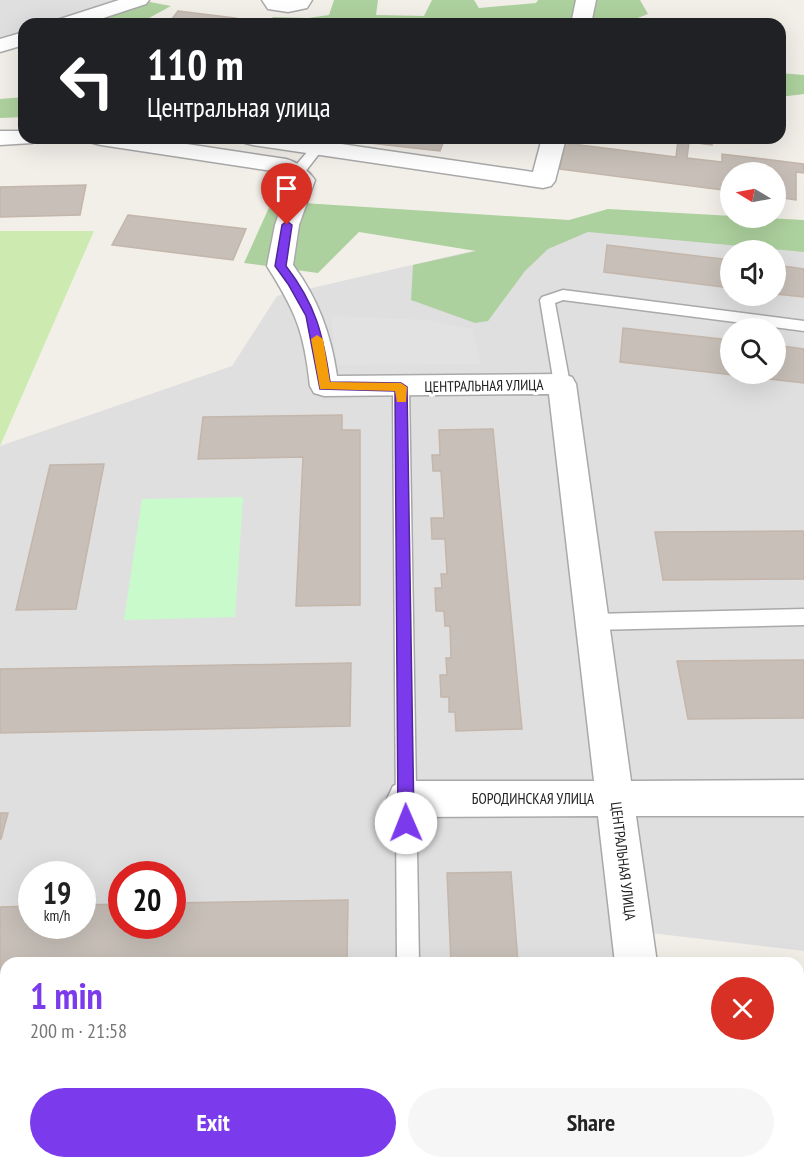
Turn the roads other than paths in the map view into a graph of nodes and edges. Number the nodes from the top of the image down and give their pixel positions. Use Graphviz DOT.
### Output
graph roads {
  1 [pos="139,0"];
  2 [pos="302,0"];
  3 [pos="586,0"];
  4 [pos="273,2"];
  5 [pos="83,18"];
  6 [pos="266,18"];
  7 [pos="582,18"];
  8 [pos="18,40"];
  9 [pos="0,46"];
  10 [pos="0,138"];
  11 [pos="18,138"];
  12 [pos="141,144"];
  13 [pos="296,144"];
  14 [pos="552,144"];
  15 [pos="318,147"];
  16 [pos="296,174"];
  17 [pos="804,326"];
  18 [pos="562,384"];
  19 [pos="401,387"];
  20 [pos="804,617"];
  21 [pos="592,622"];
  22 [pos="804,798"];
  23 [pos="406,799"];
  24 [pos="615,799"];
  25 [pos="408,957"];
  26 [pos="635,957"];
  1 -- 5 [label="street"];
  2 -- 4 [label="street"];
  3 -- 7 [label="street"];
  4 -- 6 [label="street"];
  8 -- 9 [label="street"];
  10 -- 11 [label="street"];
  12 -- 16 [label="street"];
  13 -- 15 [label="street"];
  14 -- 15 [label="street"];
  15 -- 16 [label="lane"];
  16 -- 19 [label="street, ЦЕНТРАЛЬНАЯ УЛИЦА"];
  17 -- 18 [label="lane"];
  18 -- 19 [label="street, ЦЕНТРАЛЬНАЯ УЛИЦА"];
  18 -- 21 [label="street, ЦЕНТРАЛЬНАЯ УЛИЦА"];
  19 -- 23 [label="lane"];
  20 -- 21 [label="lane"];
  21 -- 24 [label="street, ЦЕНТРАЛЬНАЯ УЛИЦА"];
  22 -- 24 [label="street, БОРОДИНСКАЯ УЛИЦА"];
  23 -- 24 [label="street, БОРОДИНСКАЯ УЛИЦА"];
  23 -- 25 [label="lane"];
  24 -- 26 [label="street, ЦЕНТРАЛЬНАЯ УЛИЦА"];
}
